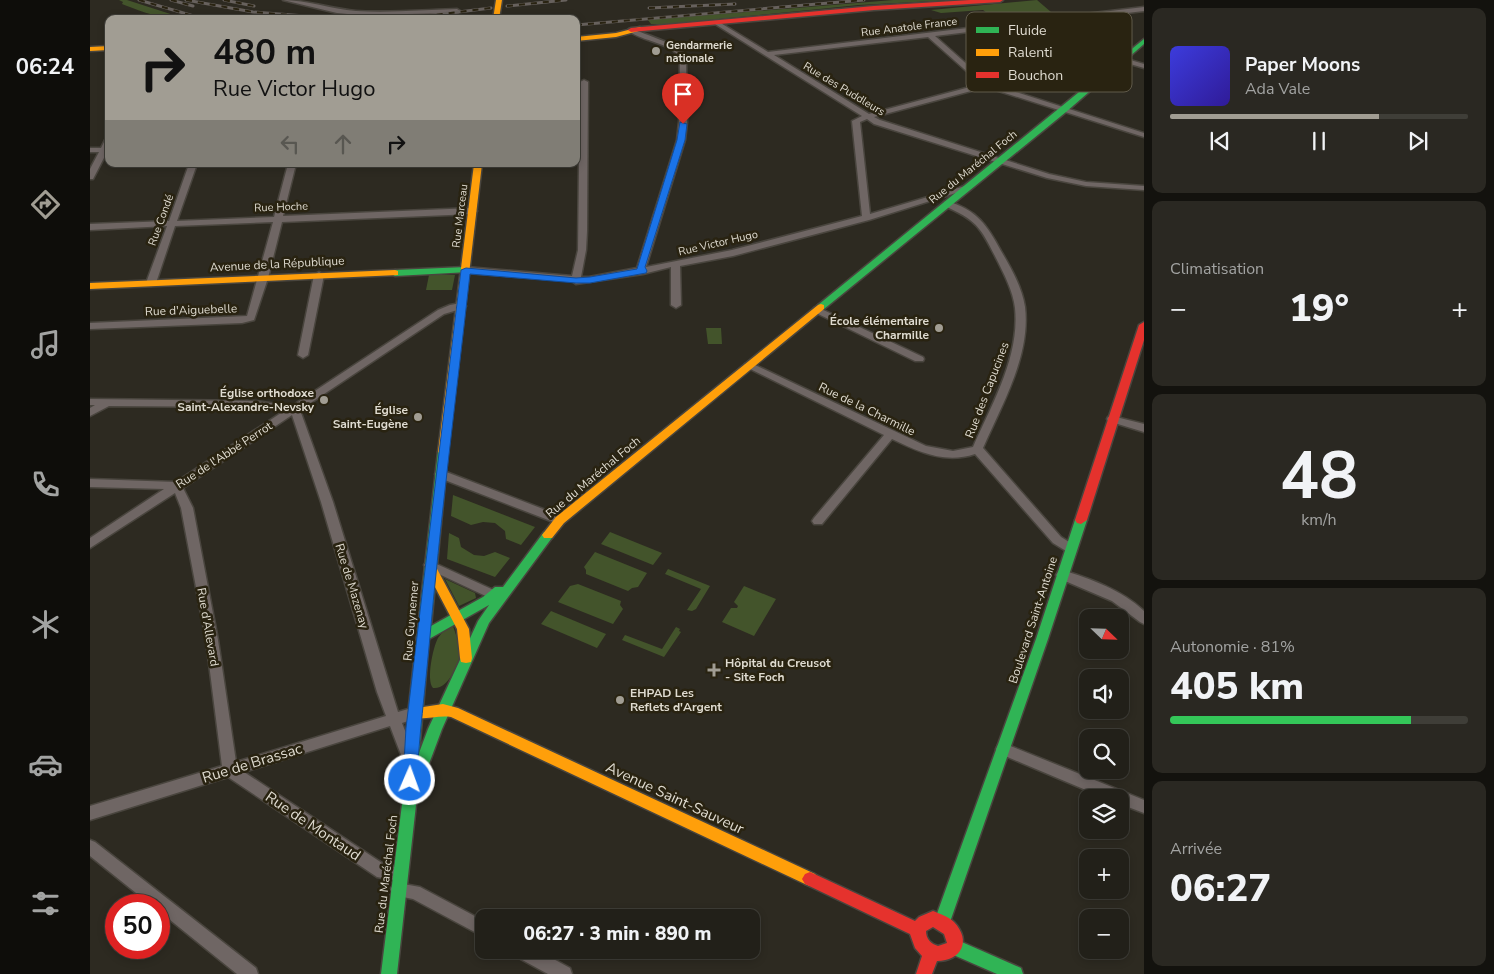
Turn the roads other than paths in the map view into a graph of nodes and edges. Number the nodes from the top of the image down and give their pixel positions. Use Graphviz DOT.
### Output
graph roads {
  1 [pos="286,0"];
  2 [pos="499,0"];
  3 [pos="1000,0"];
  4 [pos="1144,9"];
  5 [pos="457,11"];
  6 [pos="1117,12"];
  7 [pos="497,15"];
  8 [pos="717,23"];
  9 [pos="631,30"];
  10 [pos="966,30"];
  11 [pos="929,34"];
  12 [pos="580,39"];
  13 [pos="1143,44"];
  14 [pos="105,48"];
  15 [pos="90,49"];
  16 [pos="1132,52"];
  17 [pos="765,54"];
  18 [pos="966,67"];
  19 [pos="584,82"];
  20 [pos="966,90"];
  21 [pos="1008,92"];
  22 [pos="1085,92"];
  23 [pos="580,103"];
  24 [pos="1064,110"];
  25 [pos="866,117"];
  26 [pos="1144,135"];
  27 [pos="90,150"];
  28 [pos="105,150"];
  29 [pos="105,152"];
  30 [pos="999,161"];
  31 [pos="192,167"];
  32 [pos="291,167"];
  33 [pos="478,167"];
  34 [pos="90,177"];
  35 [pos="968,188"];
  36 [pos="1144,188"];
  37 [pos="947,204"];
  38 [pos="473,211"];
  39 [pos="866,218"];
  40 [pos="278,219"];
  41 [pos="172,224"];
  42 [pos="90,227"];
  43 [pos="674,264"];
  44 [pos="466,270"];
  45 [pos="643,271"];
  46 [pos="319,276"];
  47 [pos="263,278"];
  48 [pos="576,280"];
  49 [pos="151,283"];
  50 [pos="90,286"];
  51 [pos="676,305"];
  52 [pos="462,306"];
  53 [pos="817,310"];
  54 [pos="1144,325"];
  55 [pos="90,326"];
  56 [pos="303,355"];
  57 [pos="919,359"];
  58 [pos="749,366"];
  59 [pos="90,402"];
  60 [pos="108,402"];
  61 [pos="292,410"];
  62 [pos="90,413"];
  63 [pos="1112,419"];
  64 [pos="1144,428"];
  65 [pos="890,434"];
  66 [pos="977,449"];
  67 [pos="441,474"];
  68 [pos="90,483"];
  69 [pos="176,486"];
  70 [pos="560,520"];
  71 [pos="818,521"];
  72 [pos="90,544"];
  73 [pos="1070,548"];
  74 [pos="430,565"];
  75 [pos="1062,575"];
  76 [pos="513,580"];
  77 [pos="494,595"];
  78 [pos="457,617"];
  79 [pos="1144,620"];
  80 [pos="424,636"];
  81 [pos="466,658"];
  82 [pos="443,710"];
  83 [pos="415,712"];
  84 [pos="394,719"];
  85 [pos="1003,749"];
  86 [pos="410,763"];
  87 [pos="230,770"];
  88 [pos="410,796"];
  89 [pos="1144,807"];
  90 [pos="90,813"];
  91 [pos="90,847"];
  92 [pos="399,882"];
  93 [pos="942,922"];
  94 [pos="475,925"];
  95 [pos="918,930"];
  96 [pos="954,947"];
  97 [pos="931,954"];
  98 [pos="537,959"];
  99 [pos="250,974"];
  100 [pos="389,974"];
  101 [pos="564,974"];
  102 [pos="924,974"];
  103 [pos="1015,974"];
  1 -- 5 [label="street"];
  2 -- 7 [label="main road"];
  3 -- 8 [label="main road"];
  4 -- 6 [label="street, Rue Anatole France"];
  8 -- 9 [label="main road"];
  8 -- 17 [label="street, Rue des Puddleurs"];
  9 -- 12 [label="main road"];
  9 -- 45 [label="street"];
  10 -- 11 [label="street, Rue Anatole France"];
  11 -- 17 [label="street, Rue Anatole France"];
  11 -- 18 [label="street"];
  13 -- 16 [label="main road, Rue du Maréchal Foch"];
  14 -- 15 [label="main road"];
  17 -- 25 [label="street, Rue des Puddleurs"];
  19 -- 23 [label="street"];
  20 -- 25 [label="street"];
  21 -- 24 [label="street"];
  22 -- 24 [label="main road, Rue du Maréchal Foch"];
  23 -- 48 [label="street"];
  24 -- 26 [label="street"];
  24 -- 30 [label="main road, Rue du Maréchal Foch"];
  25 -- 30 [label="street, Rue des Puddleurs"];
  25 -- 39 [label="street"];
  27 -- 28 [label="street"];
  29 -- 34 [label="street"];
  30 -- 35 [label="main road, Rue du Maréchal Foch"];
  30 -- 36 [label="street, Rue des Puddleurs"];
  31 -- 41 [label="street, Rue Condé"];
  32 -- 40 [label="street"];
  33 -- 38 [label="main road, Rue Marceau"];
  35 -- 37 [label="main road, Rue du Maréchal Foch"];
  35 -- 39 [label="street, Rue Victor Hugo"];
  37 -- 53 [label="main road, Rue du Maréchal Foch"];
  37 -- 66 [label="street, Rue des Capucines"];
  38 -- 40 [label="street, Rue Hoche"];
  38 -- 44 [label="main road, Rue Marceau"];
  39 -- 43 [label="street, Rue Victor Hugo"];
  40 -- 41 [label="street, Rue Hoche"];
  40 -- 47 [label="street"];
  41 -- 42 [label="street, Rue Hoche"];
  41 -- 49 [label="street, Rue Condé"];
  43 -- 45 [label="street, Rue Victor Hugo"];
  43 -- 51 [label="street"];
  44 -- 46 [label="main road, Avenue de la République"];
  44 -- 48 [label="street, Rue Victor Hugo"];
  44 -- 52 [label="main road, Rue Guynemer"];
  45 -- 48 [label="street, Rue Victor Hugo"];
  46 -- 47 [label="main road, Avenue de la République"];
  46 -- 56 [label="street"];
  47 -- 49 [label="main road, Avenue de la République"];
  47 -- 55 [label="street, Rue d'Aiguebelle"];
  49 -- 50 [label="main road, Avenue de la République"];
  52 -- 61 [label="street, Rue de l'Abbé Perrot"];
  52 -- 67 [label="main road, Rue Guynemer"];
  53 -- 57 [label="street"];
  53 -- 58 [label="main road, Rue du Maréchal Foch"];
  54 -- 63 [label="main road, Boulevard Saint-Antoine"];
  58 -- 65 [label="street, Rue de la Charmille"];
  58 -- 70 [label="main road, Rue du Maréchal Foch"];
  59 -- 60 [label="street"];
  60 -- 61 [label="street"];
  60 -- 62 [label="street"];
  61 -- 69 [label="street, Rue de l'Abbé Perrot"];
  61 -- 84 [label="street, Rue de Mazenay"];
  63 -- 64 [label="street"];
  63 -- 73 [label="main road, Boulevard Saint-Antoine"];
  65 -- 66 [label="street, Rue de la Charmille"];
  65 -- 71 [label="street"];
  66 -- 73 [label="street, Rue des Capucines"];
  67 -- 70 [label="street"];
  67 -- 74 [label="main road, Rue Guynemer"];
  68 -- 69 [label="street"];
  69 -- 72 [label="street, Rue de l'Abbé Perrot"];
  69 -- 87 [label="street, Rue d'Allevard"];
  70 -- 76 [label="main road, Rue du Maréchal Foch"];
  73 -- 75 [label="main road, Boulevard Saint-Antoine"];
  74 -- 77 [label="street"];
  74 -- 78 [label="main road"];
  74 -- 80 [label="main road, Rue Guynemer"];
  75 -- 79 [label="street"];
  75 -- 85 [label="main road, Boulevard Saint-Antoine"];
  76 -- 77 [label="main road"];
  76 -- 81 [label="main road, Rue du Maréchal Foch"];
  77 -- 78 [label="main road"];
  78 -- 80 [label="main road"];
  78 -- 81 [label="main road"];
  80 -- 83 [label="main road, Rue Guynemer"];
  81 -- 82 [label="main road, Rue du Maréchal Foch"];
  82 -- 83 [label="main road, Avenue Saint-Sauveur"];
  82 -- 88 [label="main road, Rue du Maréchal Foch"];
  82 -- 95 [label="main road, Avenue Saint-Sauveur"];
  83 -- 84 [label="street, Rue de Brassac"];
  83 -- 86 [label="main road, Rue Guynemer"];
  84 -- 86 [label="street, Rue de Mazenay"];
  84 -- 87 [label="street, Rue de Brassac"];
  85 -- 89 [label="street"];
  85 -- 93 [label="main road, Boulevard Saint-Antoine"];
  86 -- 88 [label="main road, Rue Guynemer"];
  87 -- 90 [label="street, Rue de Brassac"];
  87 -- 92 [label="street, Rue de Montaud"];
  88 -- 92 [label="main road, Rue du Maréchal Foch"];
  91 -- 99 [label="street"];
  92 -- 94 [label="street, Rue de Montaud"];
  92 -- 100 [label="main road, Rue du Maréchal Foch"];
  93 -- 95 [label="main road"];
  93 -- 96 [label="main road"];
  95 -- 97 [label="main road"];
  96 -- 97 [label="main road"];
  96 -- 103 [label="main road"];
  97 -- 102 [label="main road"];
  98 -- 101 [label="street"];
}
